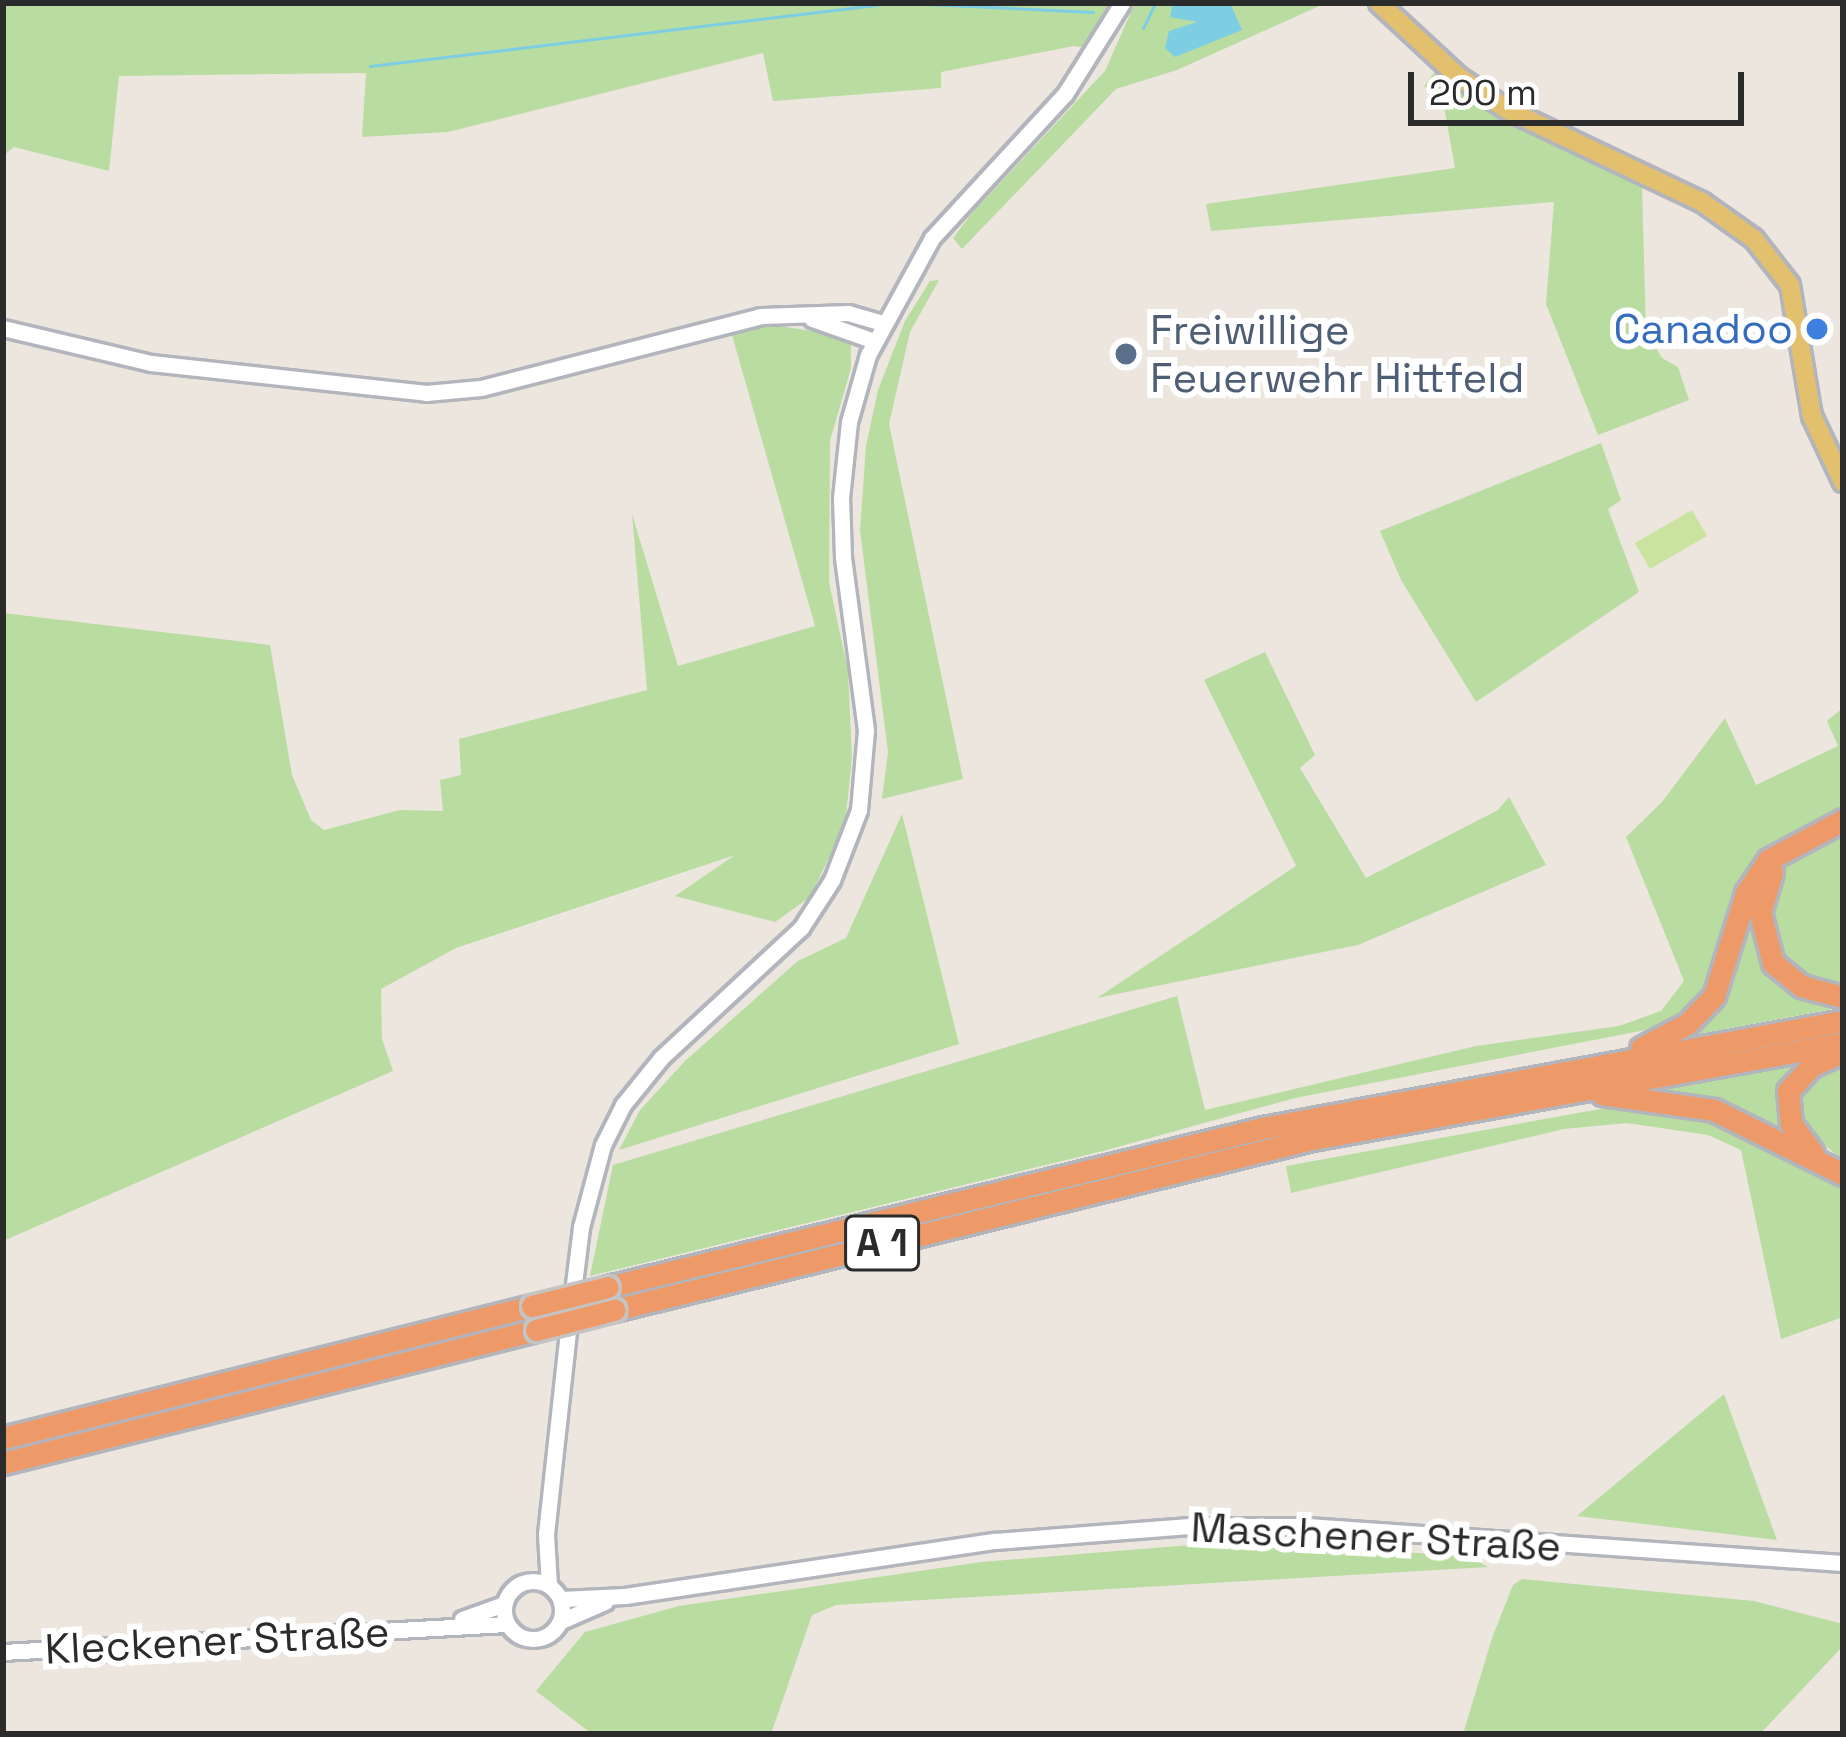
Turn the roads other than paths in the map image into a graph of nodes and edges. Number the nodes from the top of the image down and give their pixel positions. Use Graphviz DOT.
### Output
graph roads {
  1 [pos="1122,3"];
  2 [pos="1378,3"];
  3 [pos="803,316"];
  4 [pos="883,323"];
  5 [pos="3,328"];
  6 [pos="874,340"];
  7 [pos="1843,482"];
  8 [pos="1843,820"];
  9 [pos="1796,844"];
  10 [pos="1843,997"];
  11 [pos="1843,1021"];
  12 [pos="1843,1043"];
  13 [pos="1843,1052"];
  14 [pos="1608,1063"];
  15 [pos="1565,1092"];
  16 [pos="1821,1162"];
  17 [pos="1843,1174"];
  18 [pos="3,1438"];
  19 [pos="3,1463"];
  20 [pos="546,1534"];
  21 [pos="1843,1563"];
  22 [pos="529,1581"];
  23 [pos="555,1592"];
  24 [pos="625,1596"];
  25 [pos="504,1604"];
  26 [pos="561,1621"];
  27 [pos="507,1624"];
  28 [pos="430,1629"];
  29 [pos="3,1652"];
  1 -- 4 [label="street"];
  2 -- 7 [label="main road"];
  3 -- 4 [label="street"];
  3 -- 5 [label="street"];
  3 -- 6 [label="street"];
  4 -- 6 [label="street"];
  6 -- 20 [label="street"];
  8 -- 9 [label="highway"];
  9 -- 10 [label="highway"];
  9 -- 14 [label="highway"];
  11 -- 14 [label="highway, A 1"];
  12 -- 15 [label="highway, A 1"];
  13 -- 16 [label="highway"];
  14 -- 18 [label="highway, A 1, bridge"];
  15 -- 16 [label="highway"];
  15 -- 19 [label="highway, A 1, bridge"];
  16 -- 17 [label="highway"];
  20 -- 22 [label="street"];
  20 -- 23 [label="street"];
  21 -- 24 [label="street, Maschener Straße"];
  22 -- 23 [label="street"];
  22 -- 25 [label="street"];
  23 -- 24 [label="street, Maschener Straße"];
  23 -- 26 [label="street"];
  24 -- 26 [label="street, Maschener Straße"];
  25 -- 27 [label="street"];
  25 -- 28 [label="street, Kleckener Straße"];
  26 -- 27 [label="street"];
  27 -- 28 [label="street, Kleckener Straße"];
  28 -- 29 [label="street, Kleckener Straße"];
}
